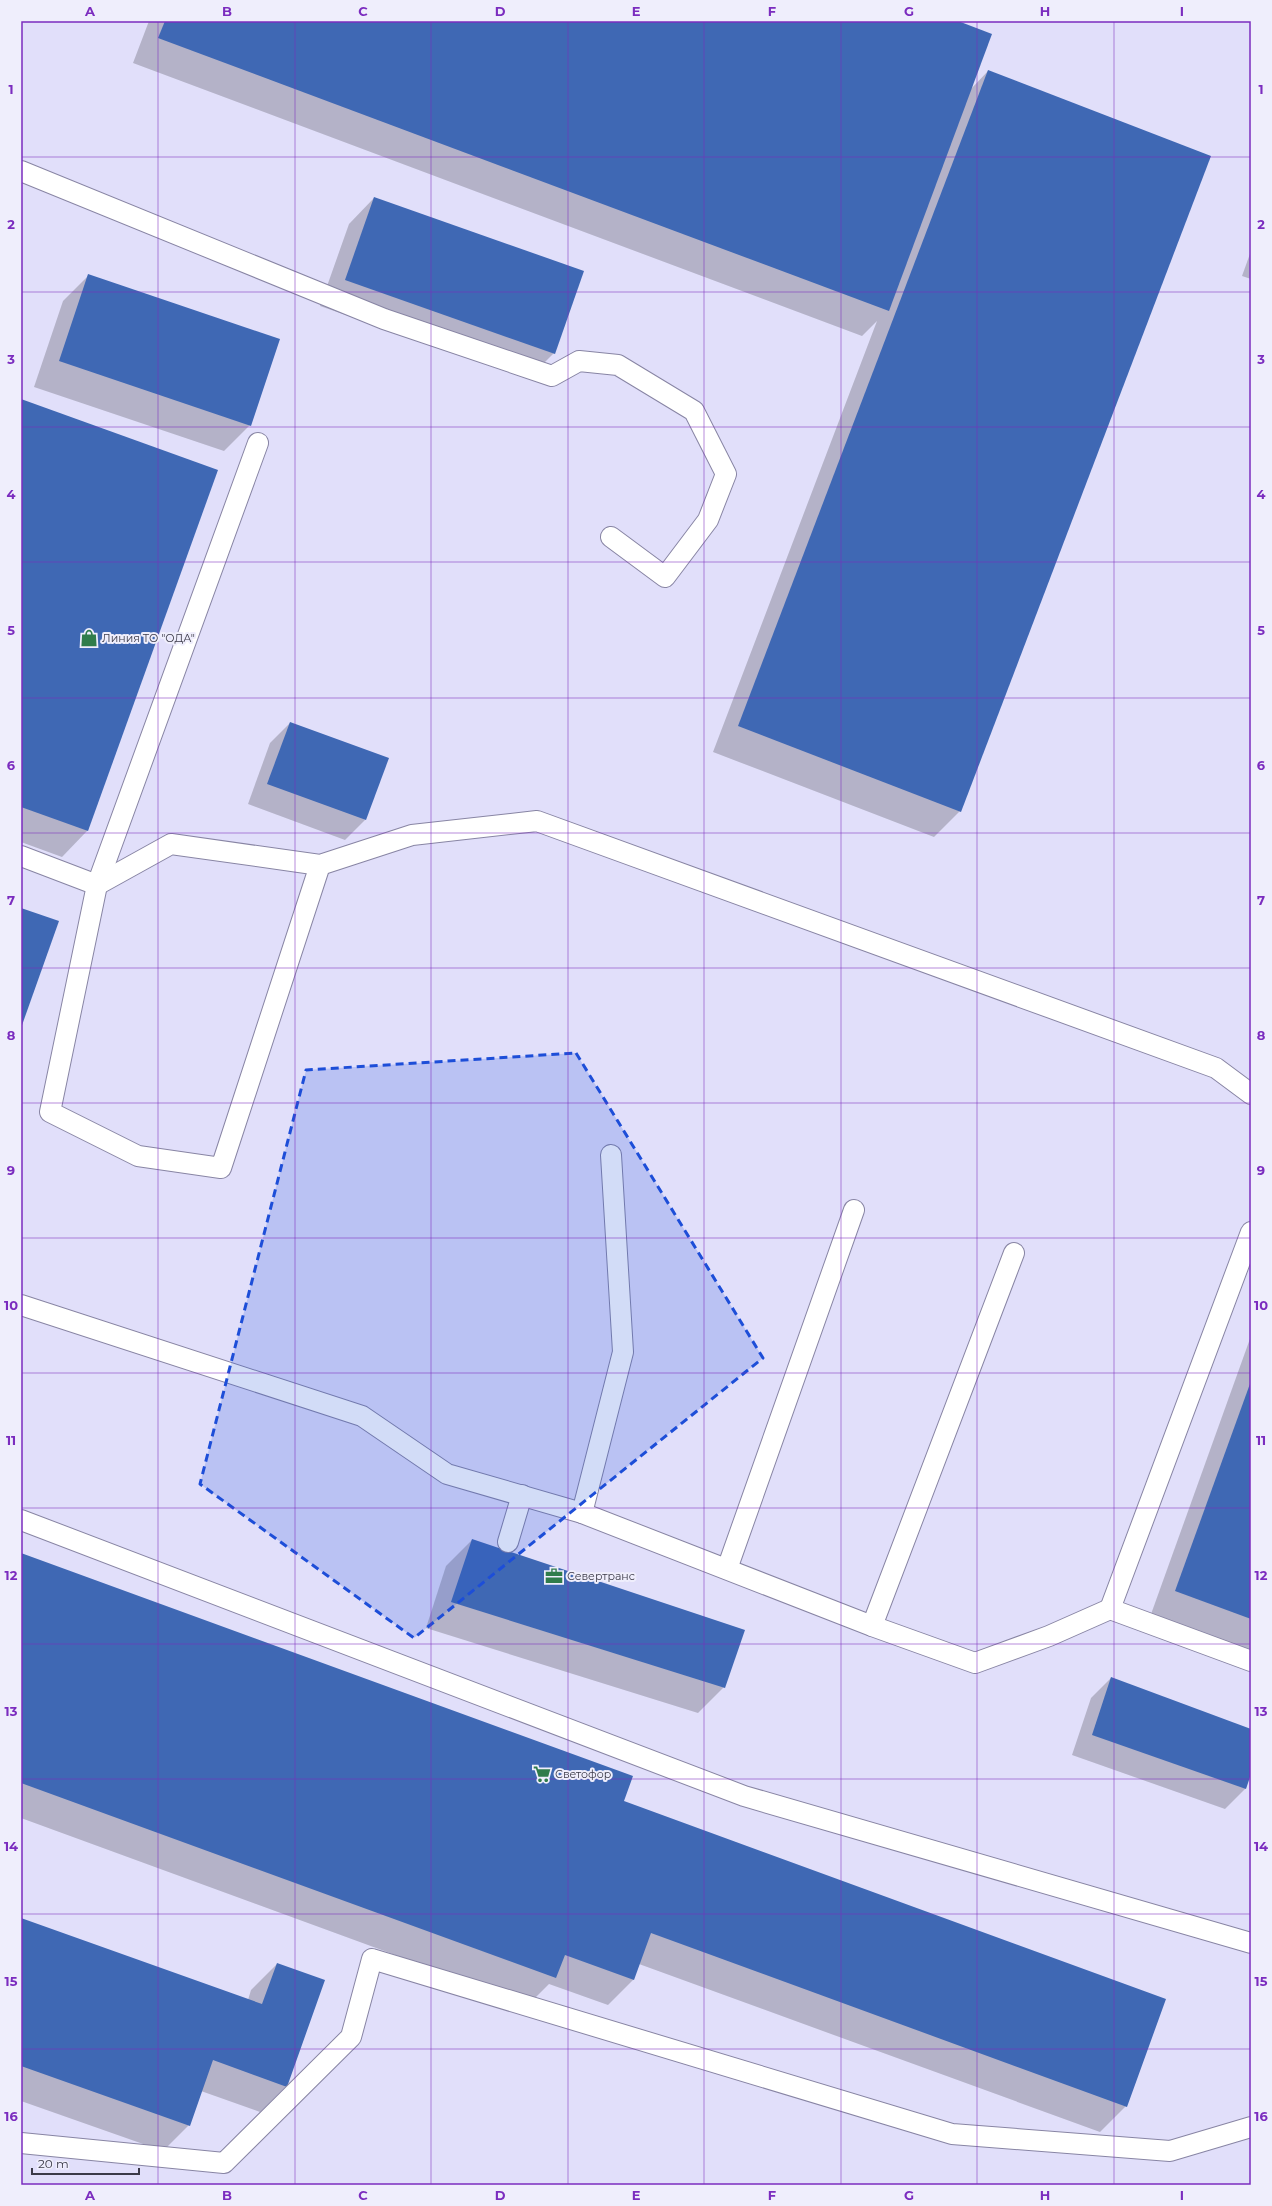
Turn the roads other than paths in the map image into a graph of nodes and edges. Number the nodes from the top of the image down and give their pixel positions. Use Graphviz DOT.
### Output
graph roads {
  1 [pos="21,172"];
  2 [pos="258,442"];
  3 [pos="610,537"];
  4 [pos="21,856"];
  5 [pos="320,865"];
  6 [pos="97,885"];
  7 [pos="1251,1094"];
  8 [pos="611,1156"];
  9 [pos="854,1210"];
  10 [pos="1251,1232"];
  11 [pos="1014,1253"];
  12 [pos="21,1305"];
  13 [pos="522,1495"];
  14 [pos="582,1513"];
  15 [pos="21,1520"];
  16 [pos="508,1542"];
  17 [pos="727,1569"];
  18 [pos="1110,1609"];
  19 [pos="872,1626"];
  20 [pos="1251,1661"];
  21 [pos="1251,1943"];
  22 [pos="1251,2127"];
  23 [pos="21,2143"];
  1 -- 3 [label="lane"];
  2 -- 6 [label="lane"];
  4 -- 6 [label="lane"];
  5 -- 6 [label="lane"];
  5 -- 6 [label="lane"];
  5 -- 7 [label="lane"];
  8 -- 14 [label="lane"];
  9 -- 17 [label="lane"];
  10 -- 18 [label="lane"];
  11 -- 19 [label="lane"];
  12 -- 13 [label="lane"];
  13 -- 14 [label="lane"];
  13 -- 16 [label="lane"];
  14 -- 17 [label="lane"];
  15 -- 21 [label="lane"];
  17 -- 19 [label="lane"];
  18 -- 19 [label="lane"];
  18 -- 20 [label="lane"];
  22 -- 23 [label="lane"];
}
